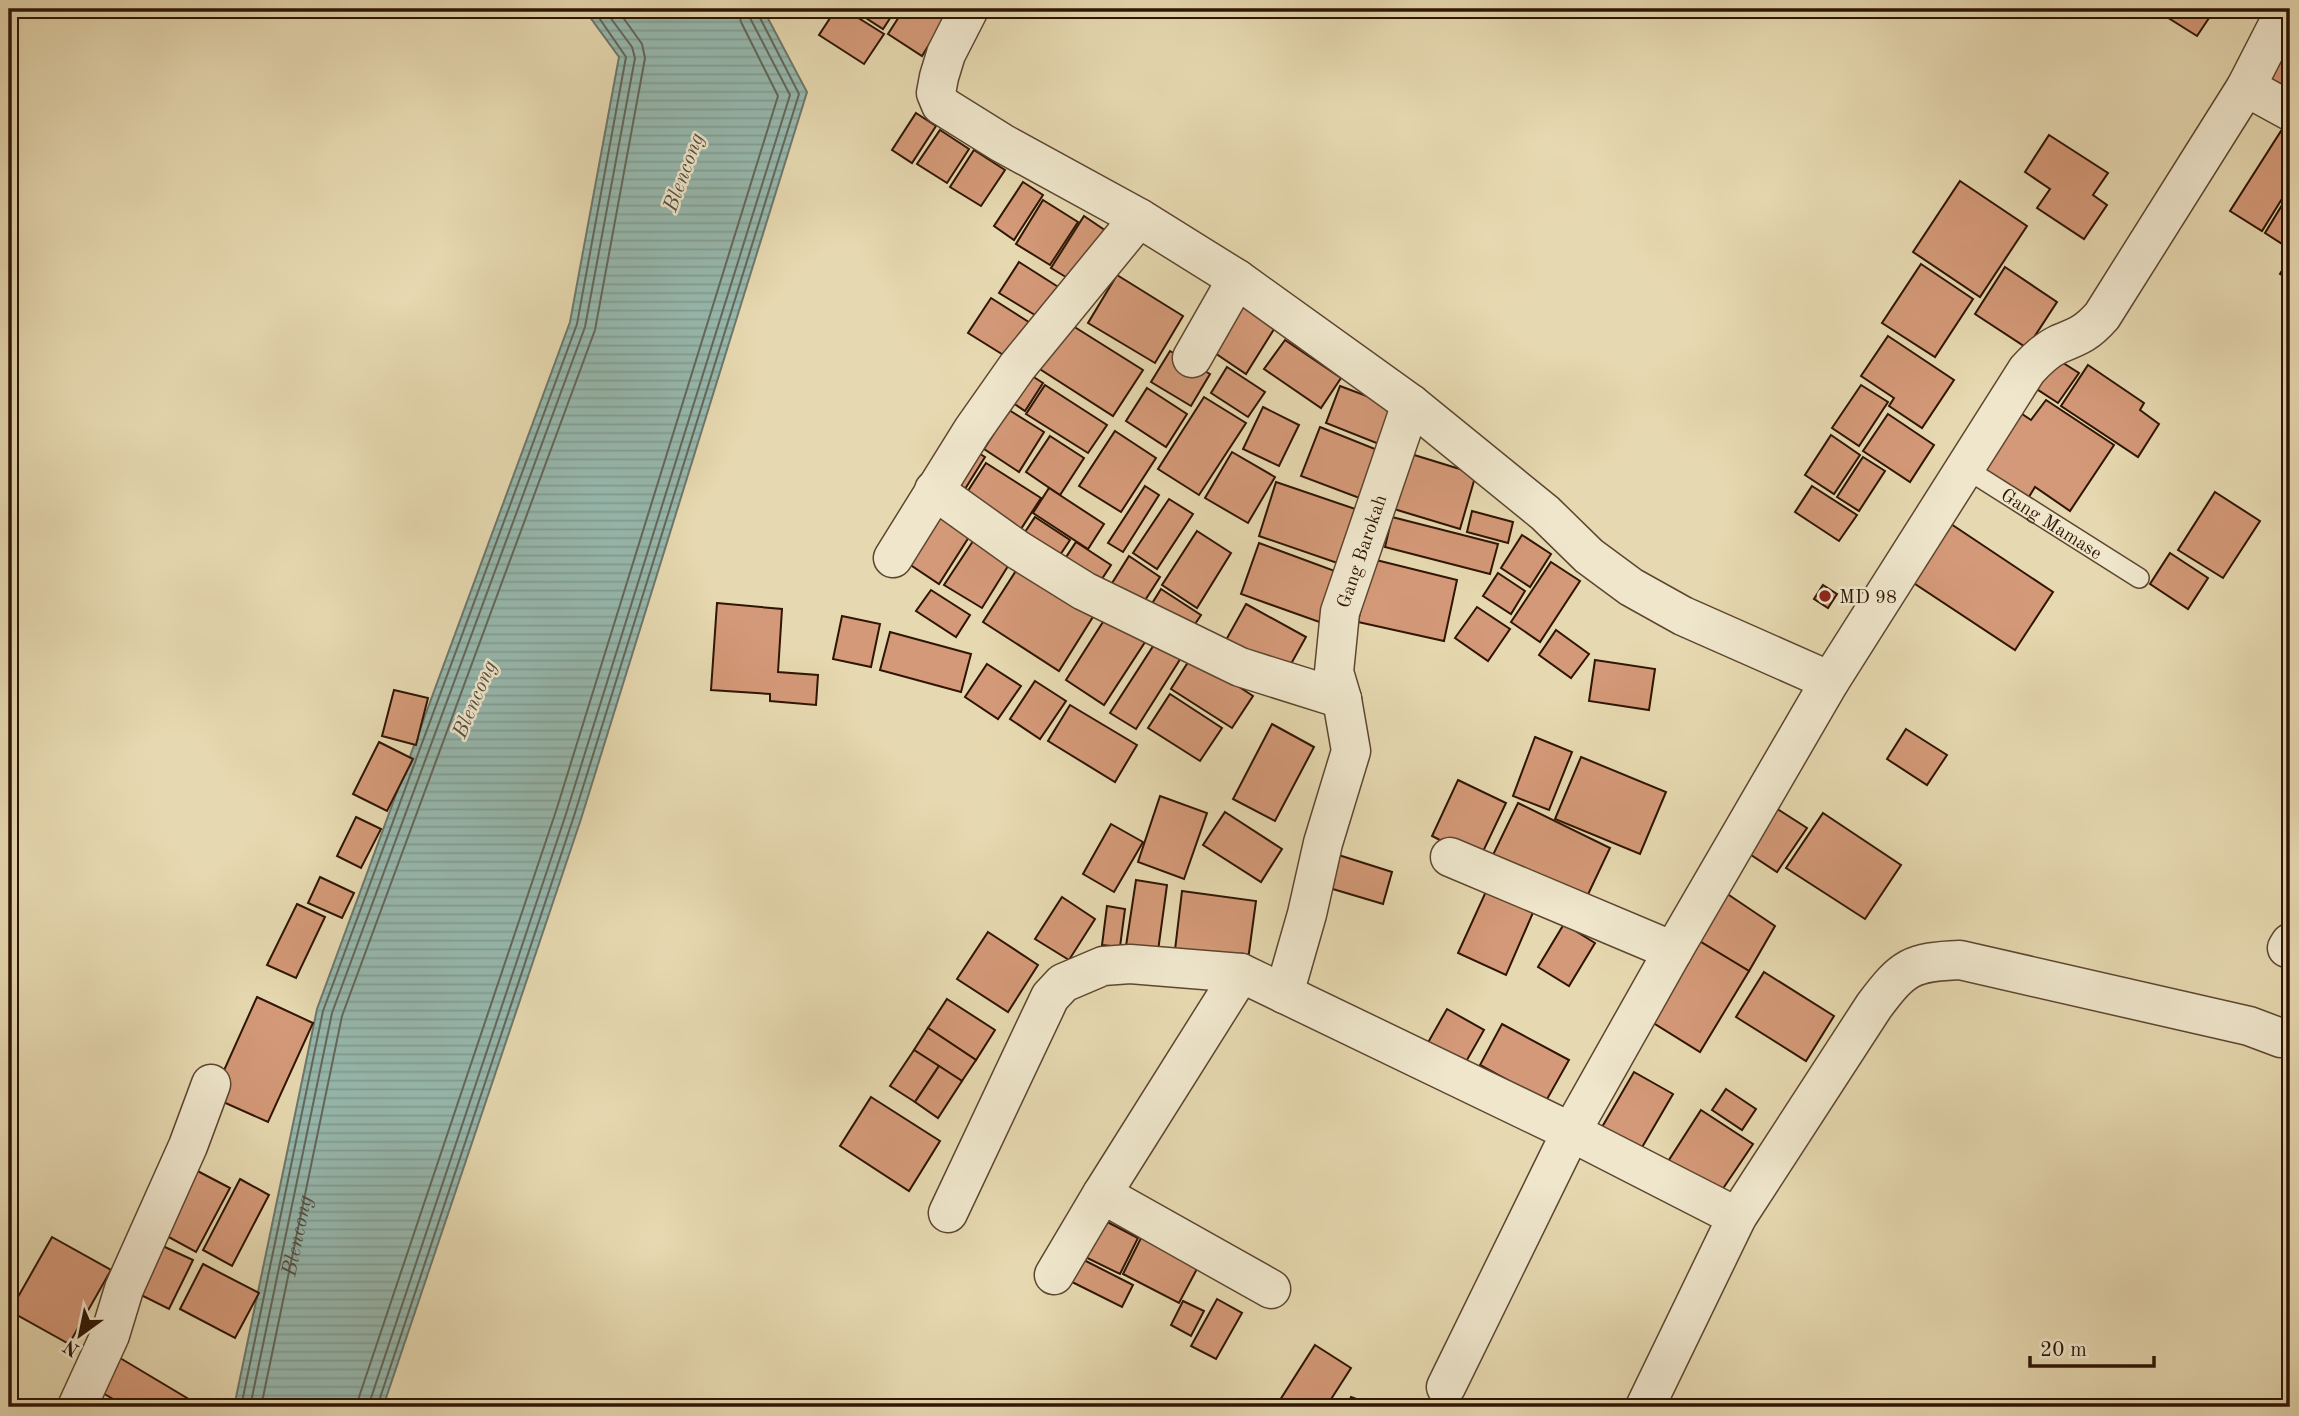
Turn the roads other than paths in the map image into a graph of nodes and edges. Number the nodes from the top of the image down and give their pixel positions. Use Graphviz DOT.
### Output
graph roads {
  1 [pos="969,9"];
  2 [pos="2286,9"];
  3 [pos="2246,87"];
  4 [pos="2290,111"];
  5 [pos="1139,218"];
  6 [pos="1237,279"];
  7 [pos="1192,358"];
  8 [pos="1411,404"];
  9 [pos="1965,468"];
  10 [pos="934,491"];
  11 [pos="893,558"];
  12 [pos="2139,578"];
  13 [pos="1830,681"];
  14 [pos="1342,699"];
  15 [pos="1450,857"];
  16 [pos="1673,951"];
  17 [pos="1241,973"];
  18 [pos="1284,994"];
  19 [pos="2281,1038"];
  20 [pos="211,1084"];
  21 [pos="1571,1132"];
  22 [pos="1102,1194"];
  23 [pos="948,1213"];
  24 [pos="1737,1217"];
  25 [pos="1054,1275"];
  26 [pos="1271,1289"];
  27 [pos="1446,1387"];
  28 [pos="77,1407"];
  29 [pos="1645,1407"];
  1 -- 5 [label="street"];
  2 -- 3 [label="street"];
  3 -- 4 [label="street"];
  3 -- 9 [label="street"];
  5 -- 6 [label="street"];
  5 -- 10 [label="street"];
  6 -- 7 [label="street"];
  6 -- 8 [label="street"];
  8 -- 13 [label="street"];
  8 -- 14 [label="street, Gang Barokah"];
  9 -- 12 [label="lane, Gang Mamase"];
  9 -- 13 [label="street"];
  10 -- 11 [label="street"];
  10 -- 14 [label="street"];
  13 -- 16 [label="street"];
  14 -- 18 [label="street, Gang Barokah"];
  15 -- 16 [label="street"];
  16 -- 21 [label="street"];
  17 -- 18 [label="street"];
  17 -- 22 [label="street"];
  17 -- 23 [label="street"];
  18 -- 21 [label="street"];
  19 -- 24 [label="street"];
  20 -- 28 [label="street"];
  21 -- 24 [label="street"];
  21 -- 27 [label="street"];
  22 -- 25 [label="street"];
  22 -- 26 [label="street"];
  24 -- 29 [label="street"];
}
